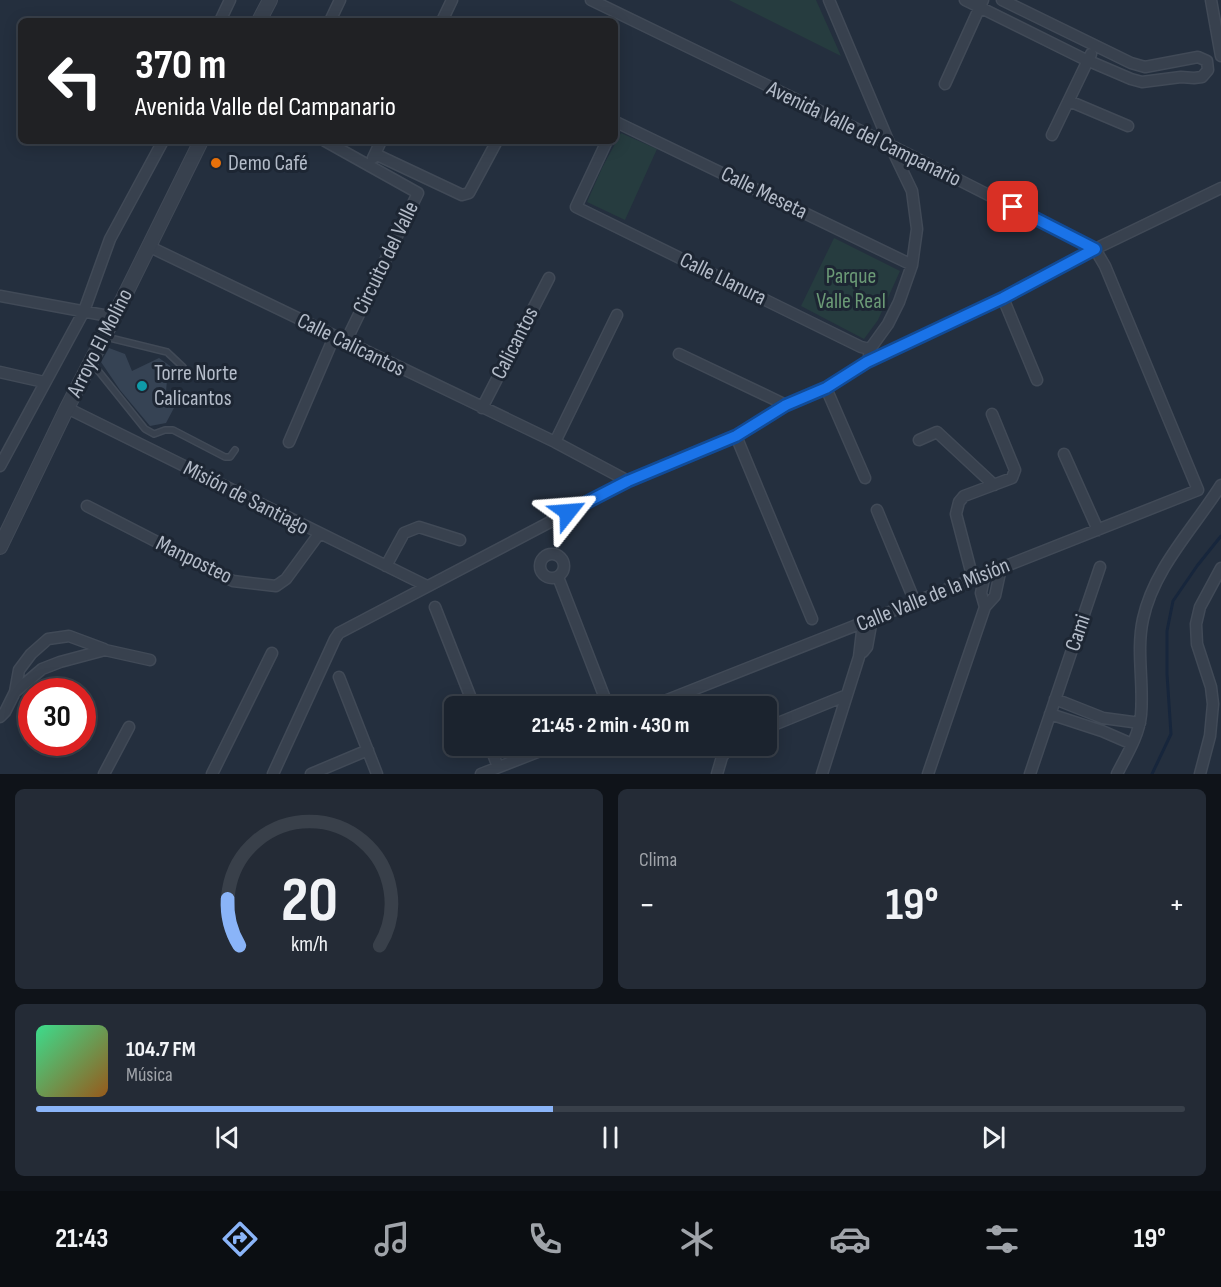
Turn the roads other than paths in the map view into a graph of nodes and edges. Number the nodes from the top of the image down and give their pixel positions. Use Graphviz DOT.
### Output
graph roads {
  1 [pos="230,0"];
  2 [pos="270,0"];
  3 [pos="340,0"];
  4 [pos="452,0"];
  5 [pos="591,0"];
  6 [pos="829,0"];
  7 [pos="840,0"];
  8 [pos="965,0"];
  9 [pos="1002,0"];
  10 [pos="1211,0"];
  11 [pos="981,4"];
  12 [pos="221,18"];
  13 [pos="261,18"];
  14 [pos="331,18"];
  15 [pos="443,18"];
  16 [pos="836,18"];
  17 [pos="1095,46"];
  18 [pos="1221,56"];
  19 [pos="1088,60"];
  20 [pos="945,84"];
  21 [pos="1069,101"];
  22 [pos="618,124"];
  23 [pos="1128,126"];
  24 [pos="1052,135"];
  25 [pos="161,144"];
  26 [pos="199,144"];
  27 [pos="330,144"];
  28 [pos="380,144"];
  29 [pos="495,144"];
  30 [pos="606,144"];
  31 [pos="890,145"];
  32 [pos="375,154"];
  33 [pos="369,166"];
  34 [pos="1221,188"];
  35 [pos="148,246"];
  36 [pos="1095,249"];
  37 [pos="912,266"];
  38 [pos="549,278"];
  39 [pos="0,296"];
  40 [pos="1003,298"];
  41 [pos="84,311"];
  42 [pos="617,315"];
  43 [pos="114,317"];
  44 [pos="104,337"];
  45 [pos="334,337"];
  46 [pos="346,341"];
  47 [pos="870,349"];
  48 [pos="679,354"];
  49 [pos="91,362"];
  50 [pos="867,362"];
  51 [pos="183,367"];
  52 [pos="0,372"];
  53 [pos="1037,380"];
  54 [pos="44,382"];
  55 [pos="826,388"];
  56 [pos="786,405"];
  57 [pos="67,408"];
  58 [pos="482,408"];
  59 [pos="992,414"];
  60 [pos="736,436"];
  61 [pos="919,440"];
  62 [pos="289,442"];
  63 [pos="555,442"];
  64 [pos="235,450"];
  65 [pos="1064,454"];
  66 [pos="0,466"];
  67 [pos="865,478"];
  68 [pos="628,481"];
  69 [pos="994,485"];
  70 [pos="1221,485"];
  71 [pos="1198,490"];
  72 [pos="1212,500"];
  73 [pos="87,506"];
  74 [pos="878,510"];
  75 [pos="1098,530"];
  76 [pos="319,534"];
  77 [pos="460,540"];
  78 [pos="0,547"];
  79 [pos="386,566"];
  80 [pos="1100,567"];
  81 [pos="1000,568"];
  82 [pos="1221,568"];
  83 [pos="985,574"];
  84 [pos="558,577"];
  85 [pos="974,579"];
  86 [pos="427,586"];
  87 [pos="915,602"];
  88 [pos="435,607"];
  89 [pos="985,607"];
  90 [pos="812,619"];
  91 [pos="868,621"];
  92 [pos="105,650"];
  93 [pos="272,653"];
  94 [pos="150,660"];
  95 [pos="339,677"];
  96 [pos="15,692"];
  97 [pos="847,695"];
  98 [pos="470,696"];
  99 [pos="604,696"];
  100 [pos="677,696"];
  101 [pos="1055,699"];
  102 [pos="1050,714"];
  103 [pos="0,717"];
  104 [pos="1140,723"];
  105 [pos="777,724"];
  106 [pos="129,727"];
  107 [pos="1132,744"];
  108 [pos="368,750"];
  109 [pos="494,756"];
  110 [pos="527,756"];
  111 [pos="723,756"];
  112 [pos="498,767"];
  113 [pos="104,774"];
  114 [pos="212,774"];
  115 [pos="273,774"];
  116 [pos="311,774"];
  117 [pos="377,774"];
  118 [pos="481,774"];
  119 [pos="717,774"];
  120 [pos="822,774"];
  121 [pos="928,774"];
  122 [pos="1030,774"];
  123 [pos="1116,774"];
  124 [pos="1200,774"];
  1 -- 12 [label="street"];
  2 -- 13 [label="street"];
  3 -- 14 [label="street"];
  4 -- 15 [label="street"];
  5 -- 31 [label="street, Avenida Valle del Campanario"];
  6 -- 16 [label="street"];
  7 -- 16 [label="street"];
  8 -- 11 [label="street"];
  9 -- 17 [label="street"];
  10 -- 18 [label="street"];
  11 -- 19 [label="street"];
  11 -- 20 [label="street"];
  16 -- 31 [label="street"];
  17 -- 19 [label="street"];
  17 -- 19 [label="street"];
  19 -- 21 [label="street"];
  21 -- 23 [label="street"];
  21 -- 24 [label="street"];
  22 -- 37 [label="street, Calle Meseta"];
  25 -- 41 [label="street"];
  26 -- 35 [label="street, Arroyo El Molino"];
  27 -- 33 [label="street, Circuito del Valle"];
  28 -- 32 [label="street"];
  29 -- 32 [label="street"];
  30 -- 47 [label="street, Calle Llanura"];
  31 -- 36 [label="street, Avenida Valle del Campanario"];
  31 -- 37 [label="street"];
  32 -- 33 [label="street"];
  33 -- 46 [label="street, Circuito del Valle"];
  34 -- 36 [label="street"];
  35 -- 43 [label="street, Arroyo El Molino"];
  35 -- 45 [label="street, Calle Calicantos"];
  36 -- 40 [label="street"];
  36 -- 71 [label="street"];
  37 -- 47 [label="street"];
  38 -- 58 [label="street, Calicantos"];
  39 -- 41 [label="street"];
  40 -- 50 [label="street"];
  40 -- 53 [label="street"];
  41 -- 43 [label="street"];
  41 -- 54 [label="street"];
  42 -- 63 [label="street"];
  43 -- 44 [label="street, Arroyo El Molino"];
  44 -- 49 [label="street, Arroyo El Molino"];
  44 -- 51 [label="lane"];
  45 -- 46 [label="street, Calle Calicantos"];
  45 -- 62 [label="street"];
  46 -- 58 [label="street, Calle Calicantos"];
  47 -- 50 [label="street"];
  48 -- 56 [label="street"];
  49 -- 57 [label="street, Arroyo El Molino"];
  49 -- 64 [label="lane"];
  50 -- 55 [label="street"];
  52 -- 54 [label="street"];
  54 -- 66 [label="street"];
  55 -- 56 [label="street"];
  55 -- 67 [label="street"];
  56 -- 60 [label="street"];
  57 -- 76 [label="street, Misión de Santiago"];
  57 -- 78 [label="street, Arroyo El Molino"];
  58 -- 63 [label="street, Calle Calicantos"];
  59 -- 69 [label="street"];
  60 -- 68 [label="street"];
  60 -- 90 [label="street"];
  61 -- 69 [label="street"];
  63 -- 68 [label="street, Calle Calicantos"];
  65 -- 75 [label="street"];
  68 -- 86 [label="street"];
  69 -- 85 [label="street"];
  70 -- 72 [label="street"];
  71 -- 72 [label="street"];
  71 -- 75 [label="street, Calle Valle de la Misión"];
  72 -- 104 [label="street"];
  73 -- 76 [label="street, Manposteo"];
  74 -- 87 [label="street"];
  75 -- 81 [label="street, Calle Valle de la Misión"];
  76 -- 79 [label="street, Misión de Santiago"];
  77 -- 79 [label="street"];
  79 -- 86 [label="street, Misión de Santiago"];
  80 -- 101 [label="street, Cami"];
  81 -- 83 [label="street, Calle Valle de la Misión"];
  81 -- 89 [label="street"];
  82 -- 124 [label="street"];
  83 -- 85 [label="street, Calle Valle de la Misión"];
  83 -- 89 [label="street"];
  84 -- 99 [label="street"];
  85 -- 87 [label="street, Calle Valle de la Misión"];
  86 -- 115 [label="street"];
  87 -- 91 [label="street, Calle Valle de la Misión"];
  88 -- 98 [label="street"];
  89 -- 121 [label="street"];
  91 -- 97 [label="street"];
  91 -- 100 [label="street, Calle Valle de la Misión"];
  92 -- 94 [label="street"];
  92 -- 96 [label="street"];
  92 -- 96 [label="street"];
  93 -- 114 [label="street"];
  95 -- 108 [label="street"];
  96 -- 103 [label="street"];
  97 -- 105 [label="street"];
  97 -- 120 [label="street"];
  101 -- 102 [label="street, Cami"];
  101 -- 104 [label="street"];
  102 -- 107 [label="street"];
  102 -- 122 [label="street, Cami"];
  104 -- 107 [label="street"];
  106 -- 113 [label="street"];
  107 -- 123 [label="street"];
  108 -- 116 [label="street"];
  108 -- 117 [label="street"];
  109 -- 112 [label="street"];
  110 -- 112 [label="street"];
  111 -- 119 [label="street"];
  112 -- 118 [label="street"];
}
